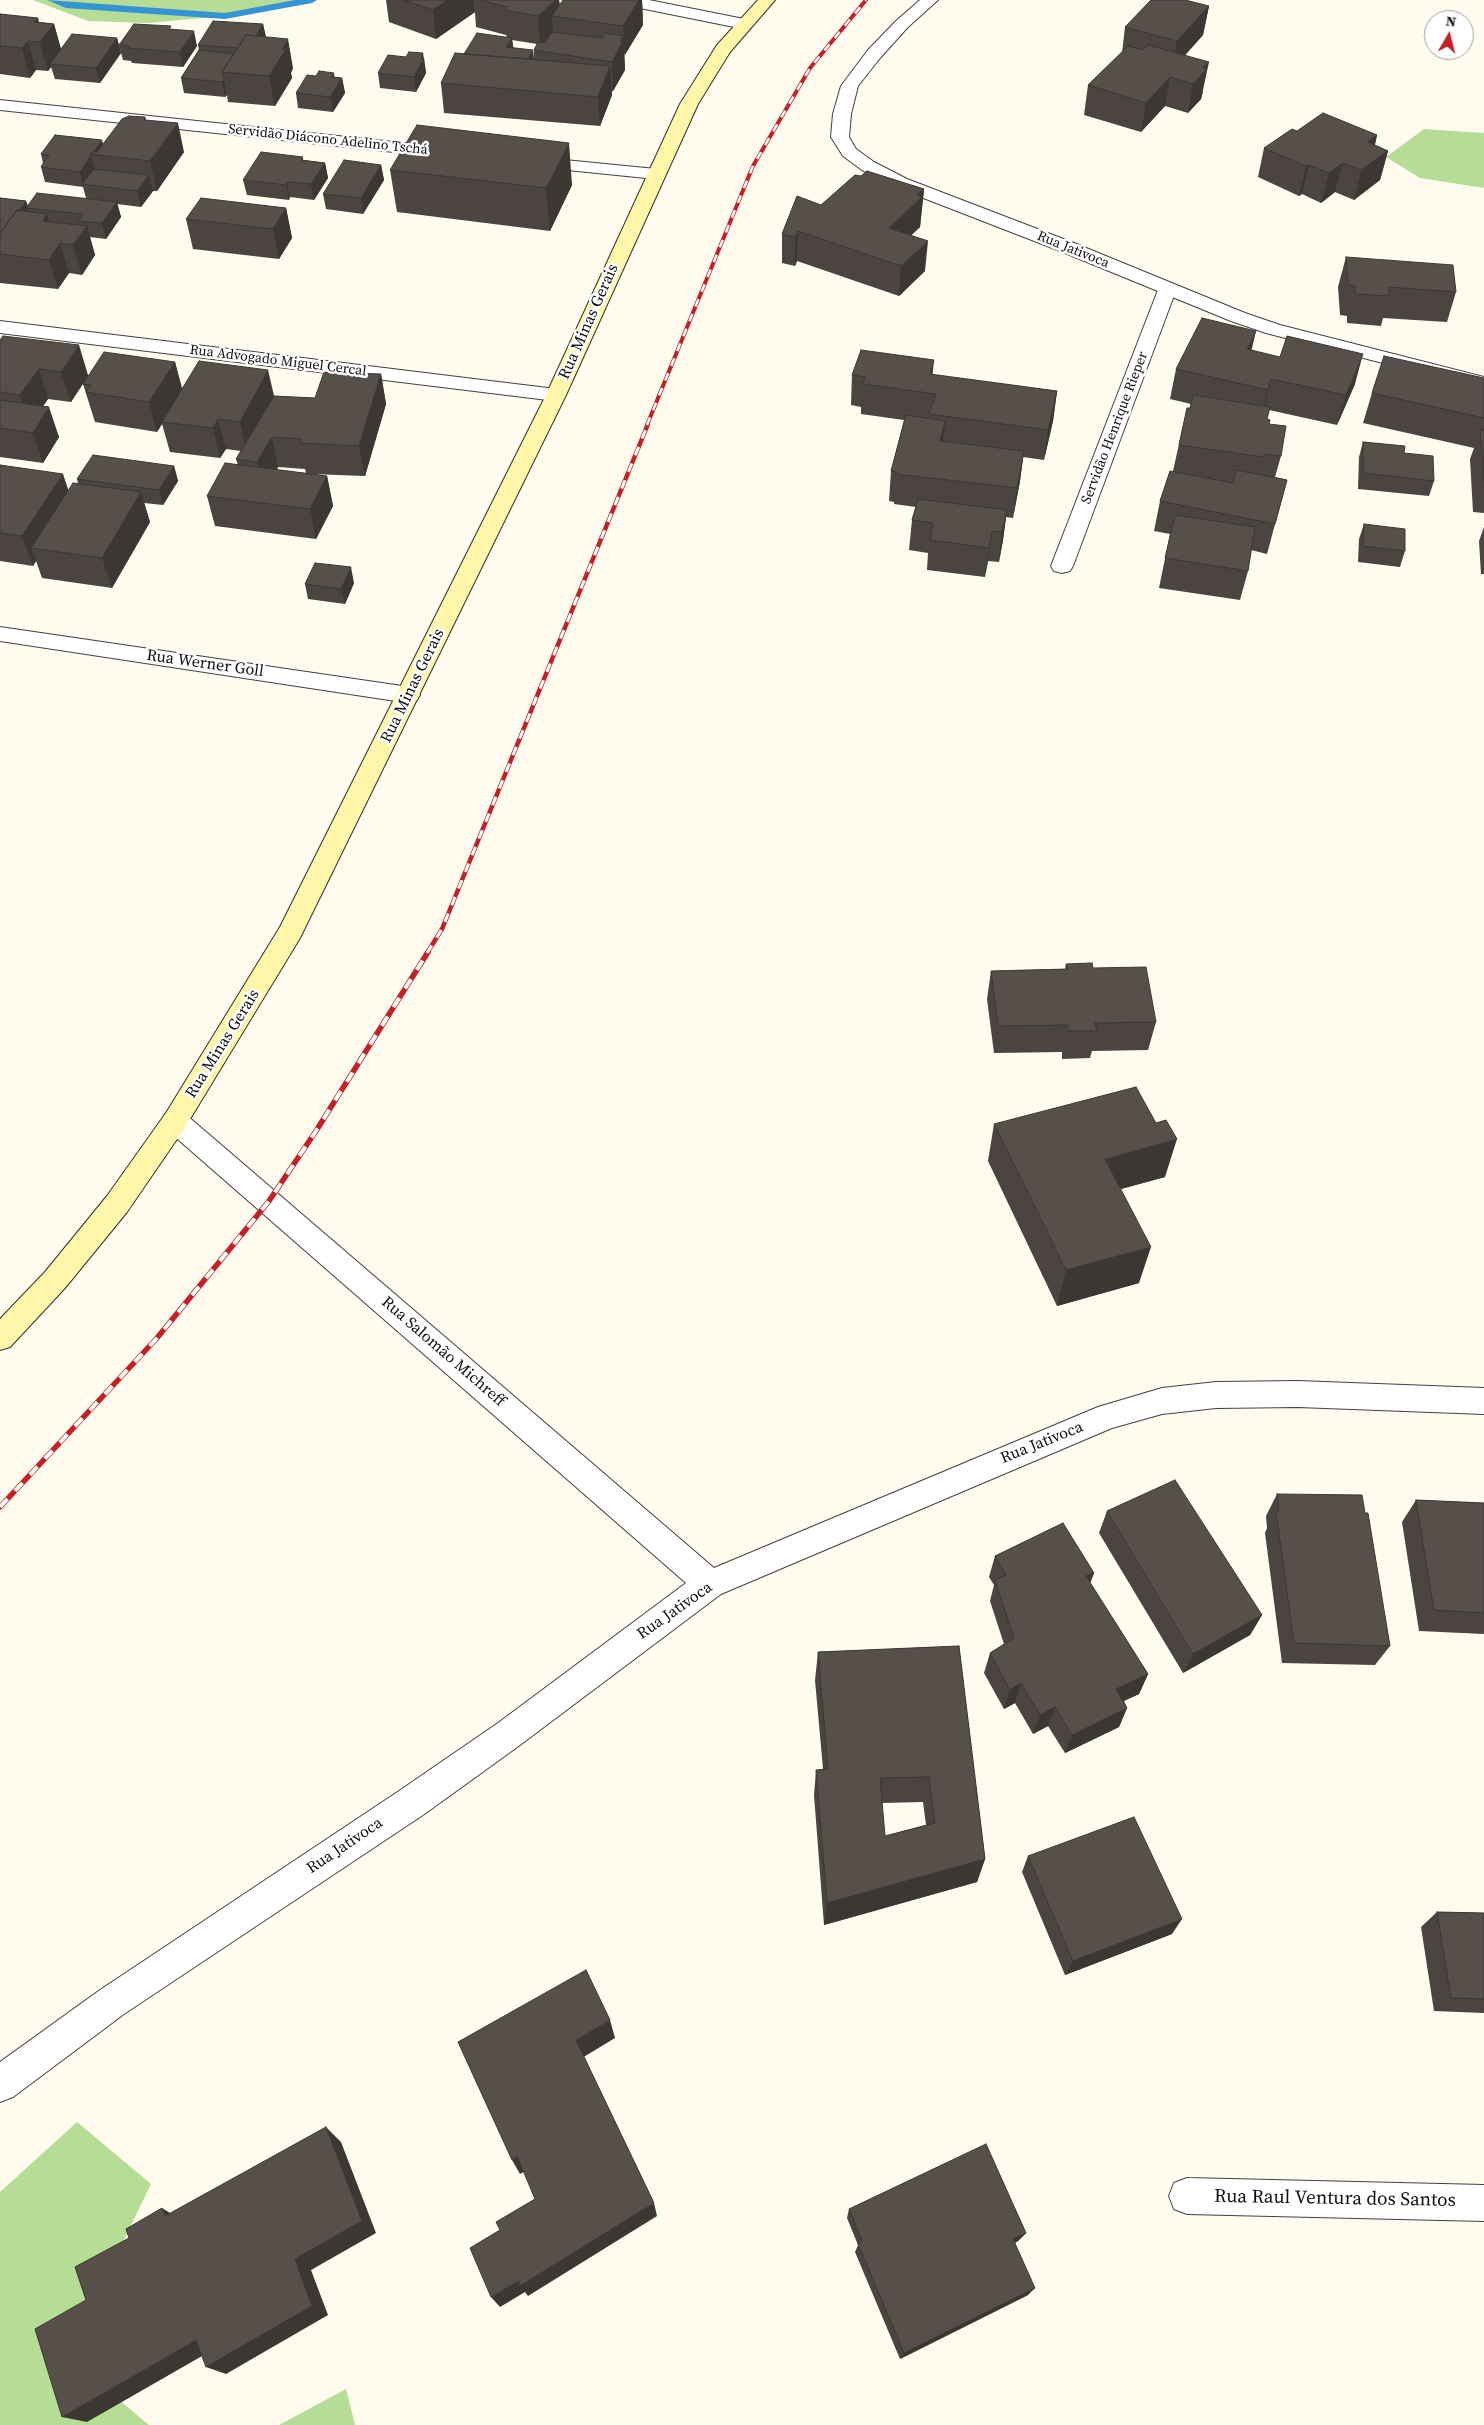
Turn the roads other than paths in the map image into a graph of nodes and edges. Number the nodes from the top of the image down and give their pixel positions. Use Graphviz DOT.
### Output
graph roads {
  1 [pos="626,0"];
  2 [pos="767,0"];
  3 [pos="930,0"];
  4 [pos="744,24"];
  5 [pos="0,106"];
  6 [pos="457,154"];
  7 [pos="516,160"];
  8 [pos="656,174"];
  9 [pos="1167,290"];
  10 [pos="0,327"];
  11 [pos="1484,383"];
  12 [pos="556,395"];
  13 [pos="1062,566"];
  14 [pos="0,634"];
  15 [pos="409,694"];
  16 [pos="175,1120"];
  17 [pos="0,1338"];
  18 [pos="1484,1402"];
  19 [pos="710,1584"];
  20 [pos="0,2084"];
  21 [pos="1187,2196"];
  22 [pos="1484,2203"];
  1 -- 4 [label="street"];
  2 -- 4 [label="main road, Rua Minas Gerais"];
  3 -- 9 [label="street, Rua Jativoca"];
  4 -- 8 [label="main road, Rua Minas Gerais"];
  5 -- 6 [label="street, Servidão Diácono Adelino Tschá"];
  7 -- 8 [label="street"];
  8 -- 12 [label="main road, Rua Minas Gerais"];
  9 -- 11 [label="street, Rua Jativoca"];
  9 -- 13 [label="street, Servidão Henrique Rieper"];
  10 -- 12 [label="street, Rua Advogado Miguel Cercal"];
  12 -- 15 [label="main road, Rua Minas Gerais"];
  14 -- 15 [label="street, Rua Werner Goll"];
  15 -- 16 [label="main road, Rua Minas Gerais"];
  16 -- 17 [label="main road, Rua Minas Gerais"];
  16 -- 19 [label="street, Rua Salomão Michreff"];
  18 -- 19 [label="street, Rua Jativoca"];
  19 -- 20 [label="street, Rua Jativoca"];
  21 -- 22 [label="street, Rua Raul Ventura dos Santos"];
}
